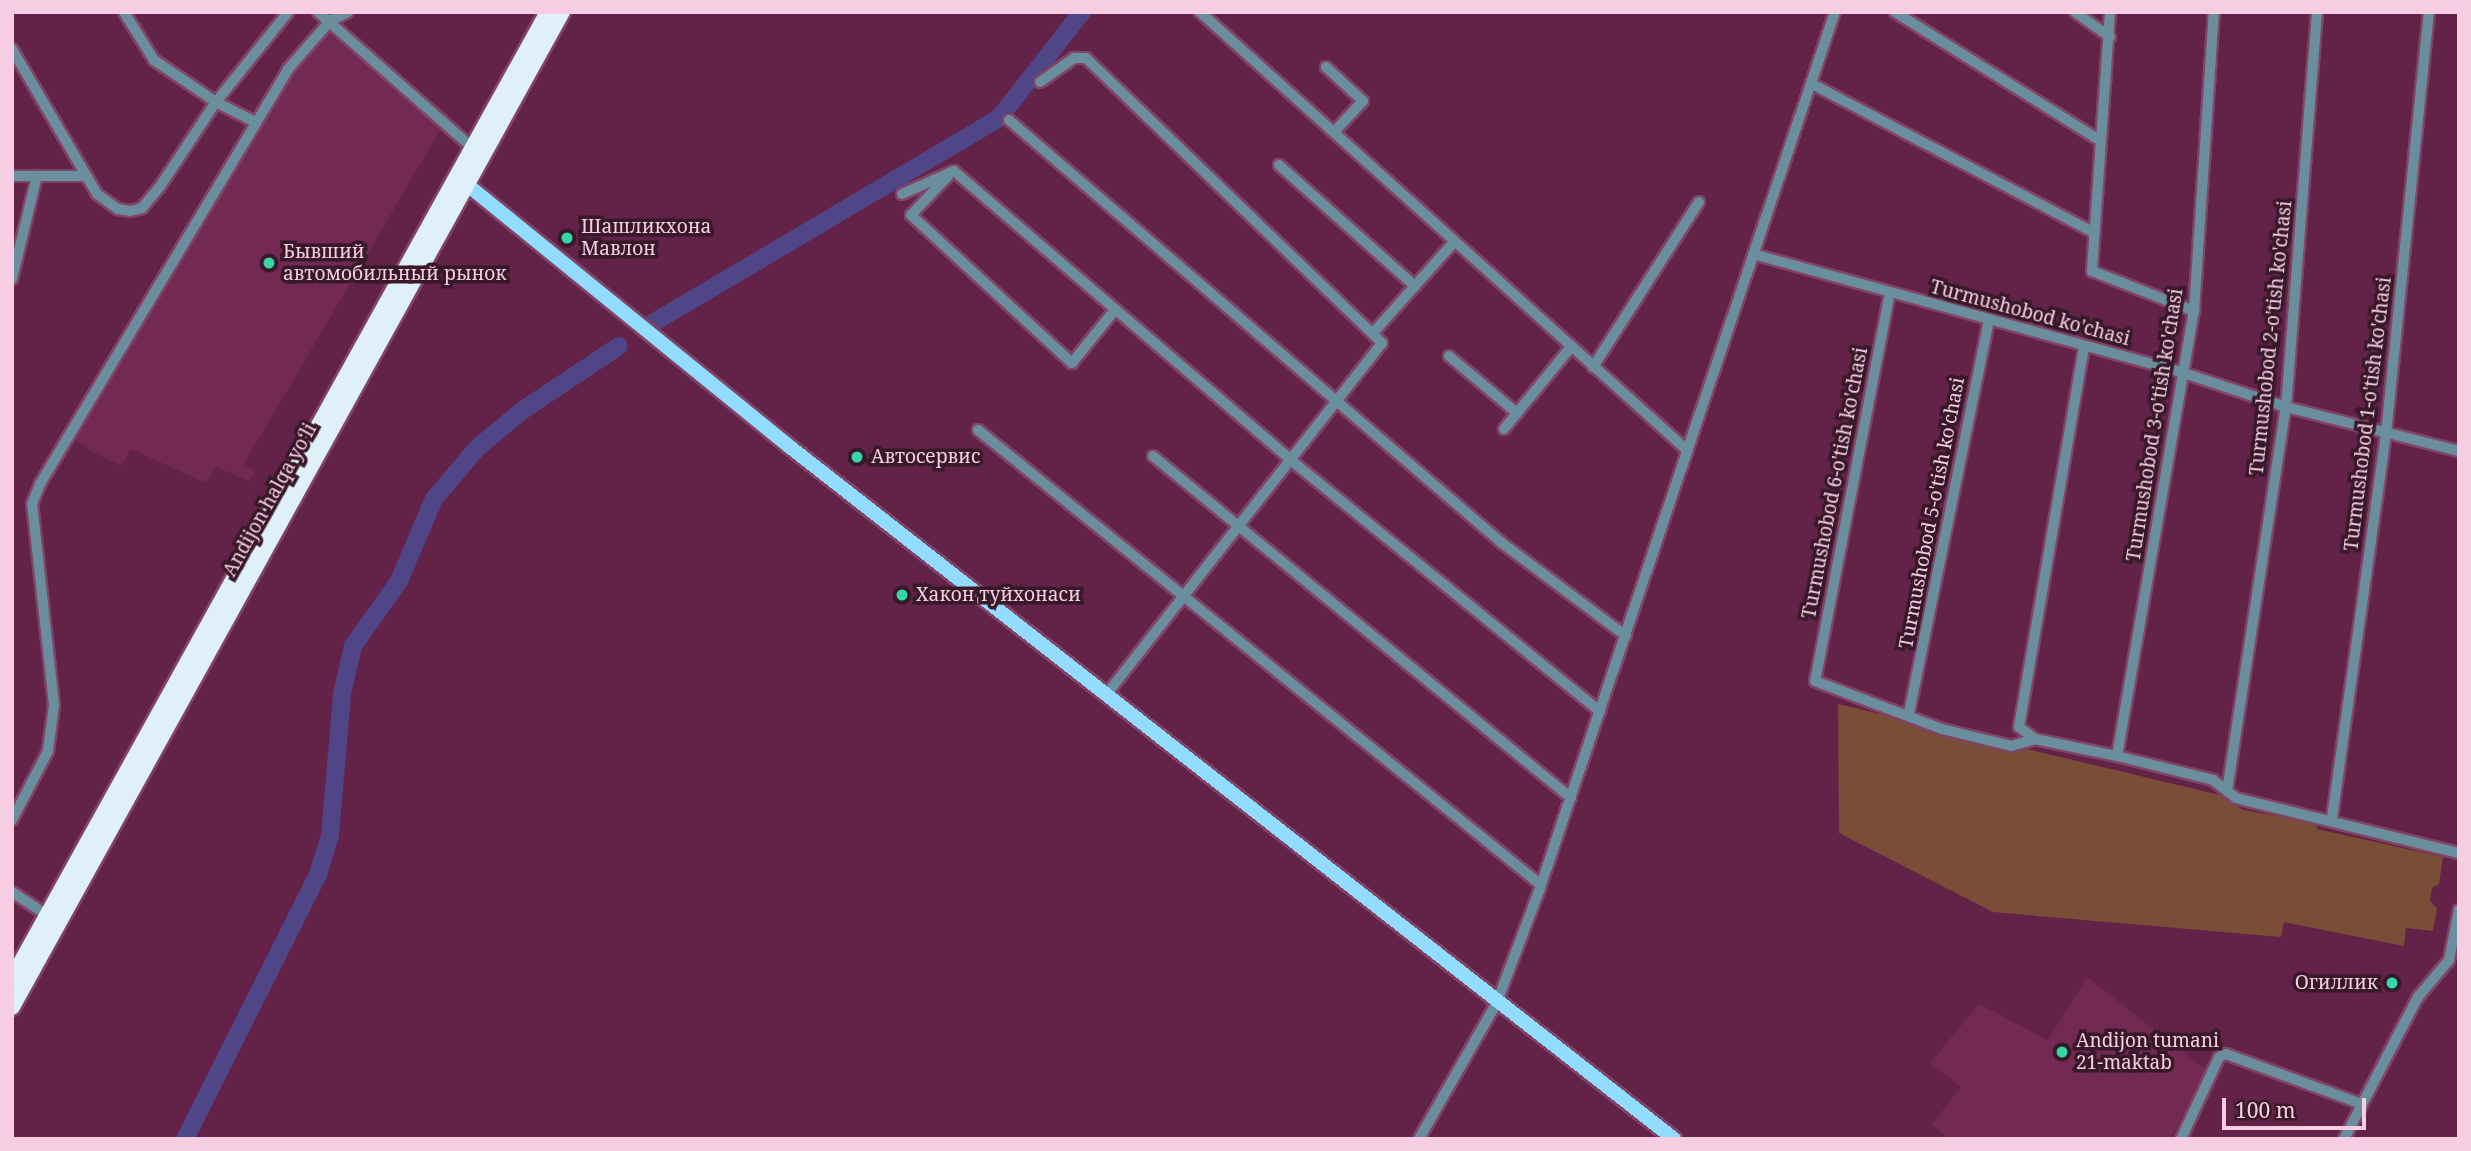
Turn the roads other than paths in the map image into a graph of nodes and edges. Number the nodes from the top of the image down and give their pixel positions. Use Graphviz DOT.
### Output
graph roads {
  1 [pos="124,12"];
  2 [pos="288,12"];
  3 [pos="318,12"];
  4 [pos="348,12"];
  5 [pos="548,12"];
  6 [pos="562,12"];
  7 [pos="1200,12"];
  8 [pos="1835,12"];
  9 [pos="1895,12"];
  10 [pos="2075,12"];
  11 [pos="2110,12"];
  12 [pos="2214,12"];
  13 [pos="2317,12"];
  14 [pos="2430,12"];
  15 [pos="330,21"];
  16 [pos="2110,37"];
  17 [pos="12,49"];
  18 [pos="1326,67"];
  19 [pos="1040,82"];
  20 [pos="1812,84"];
  21 [pos="216,103"];
  22 [pos="1009,120"];
  23 [pos="253,121"];
  24 [pos="1335,132"];
  25 [pos="2099,140"];
  26 [pos="478,152"];
  27 [pos="1279,165"];
  28 [pos="952,172"];
  29 [pos="12,176"];
  30 [pos="37,176"];
  31 [pos="86,176"];
  32 [pos="463,180"];
  33 [pos="902,194"];
  34 [pos="1699,202"];
  35 [pos="2094,232"];
  36 [pos="1454,242"];
  37 [pos="1753,254"];
  38 [pos="12,279"];
  39 [pos="1415,286"];
  40 [pos="1890,292"];
  41 [pos="1114,310"];
  42 [pos="2194,311"];
  43 [pos="1989,320"];
  44 [pos="1373,333"];
  45 [pos="2084,347"];
  46 [pos="1570,348"];
  47 [pos="1449,356"];
  48 [pos="1593,367"];
  49 [pos="2184,373"];
  50 [pos="1338,403"];
  51 [pos="2286,407"];
  52 [pos="1517,413"];
  53 [pos="1504,429"];
  54 [pos="978,430"];
  55 [pos="2386,433"];
  56 [pos="2459,451"];
  57 [pos="1688,452"];
  58 [pos="1153,456"];
  59 [pos="1292,461"];
  60 [pos="1240,527"];
  61 [pos="1183,594"];
  62 [pos="1626,636"];
  63 [pos="1106,695"];
  64 [pos="1600,711"];
  65 [pos="1909,713"];
  66 [pos="2035,739"];
  67 [pos="2117,756"];
  68 [pos="2227,791"];
  69 [pos="1571,798"];
  70 [pos="2332,818"];
  71 [pos="12,820"];
  72 [pos="2459,852"];
  73 [pos="1541,885"];
  74 [pos="12,892"];
  75 [pos="2459,910"];
  76 [pos="47,915"];
  77 [pos="2454,961"];
  78 [pos="12,979"];
  79 [pos="1497,1002"];
  80 [pos="12,1007"];
  81 [pos="2362,1104"];
  82 [pos="1419,1139"];
  83 [pos="1674,1139"];
  84 [pos="2181,1139"];
  85 [pos="2344,1139"];
  1 -- 21 [label="street"];
  2 -- 21 [label="street"];
  3 -- 15 [label="street"];
  4 -- 15 [label="street"];
  5 -- 26 [label="highway, Andijon halqa yo‘li"];
  6 -- 26 [label="highway, Andijon halqa yo‘li"];
  7 -- 24 [label="street"];
  8 -- 20 [label="street"];
  9 -- 25 [label="street"];
  10 -- 16 [label="street"];
  11 -- 16 [label="street"];
  12 -- 42 [label="street, Turmushobod 3-o'tish ko'chasi"];
  13 -- 51 [label="street, Turmushobod 2-o'tish ko'chasi"];
  14 -- 55 [label="street, Turmushobod 1-o'tish ko'chasi"];
  15 -- 23 [label="street"];
  15 -- 26 [label="street"];
  16 -- 25 [label="street"];
  17 -- 31 [label="street"];
  18 -- 24 [label="street"];
  19 -- 44 [label="street"];
  20 -- 35 [label="street"];
  20 -- 37 [label="street"];
  21 -- 23 [label="street"];
  21 -- 31 [label="street"];
  22 -- 50 [label="street"];
  23 -- 71 [label="street"];
  24 -- 36 [label="street"];
  25 -- 35 [label="street"];
  26 -- 32 [label="highway, Andijon halqa yo‘li"];
  27 -- 39 [label="street"];
  28 -- 33 [label="street"];
  28 -- 41 [label="street"];
  28 -- 41 [label="street"];
  29 -- 30 [label="street"];
  30 -- 31 [label="street"];
  30 -- 38 [label="street"];
  32 -- 63 [label="main road"];
  32 -- 76 [label="highway, Andijon halqa yo‘li"];
  32 -- 80 [label="highway, Andijon halqa yo‘li"];
  34 -- 48 [label="street"];
  35 -- 42 [label="street"];
  36 -- 39 [label="street"];
  36 -- 46 [label="street"];
  37 -- 40 [label="street, Turmushobod ko'chasi"];
  37 -- 57 [label="street"];
  39 -- 44 [label="street"];
  40 -- 43 [label="street, Turmushobod ko'chasi"];
  40 -- 65 [label="street, Turmushobod 6-o'tish ko'chasi"];
  41 -- 59 [label="street"];
  42 -- 49 [label="street, Turmushobod 3-o'tish ko'chasi"];
  43 -- 45 [label="street, Turmushobod ko'chasi"];
  43 -- 65 [label="street, Turmushobod 5-o'tish ko'chasi"];
  44 -- 50 [label="street"];
  45 -- 49 [label="street, Turmushobod ko'chasi"];
  45 -- 66 [label="street"];
  46 -- 48 [label="street"];
  46 -- 52 [label="street"];
  47 -- 52 [label="street"];
  48 -- 57 [label="street"];
  49 -- 51 [label="street, Turmushobod ko'chasi"];
  49 -- 67 [label="street, Turmushobod 3-o'tish ko'chasi"];
  50 -- 59 [label="street"];
  50 -- 62 [label="street"];
  51 -- 55 [label="street, Turmushobod ko'chasi"];
  51 -- 68 [label="street, Turmushobod 2-o'tish ko'chasi"];
  52 -- 53 [label="street"];
  54 -- 61 [label="street"];
  55 -- 56 [label="street, Turmushobod ko'chasi"];
  55 -- 70 [label="street, Turmushobod 1-o'tish ko'chasi"];
  57 -- 62 [label="street"];
  58 -- 60 [label="street"];
  59 -- 60 [label="street"];
  59 -- 64 [label="street"];
  60 -- 61 [label="street"];
  60 -- 69 [label="street"];
  61 -- 63 [label="street"];
  61 -- 73 [label="street"];
  62 -- 64 [label="street"];
  63 -- 79 [label="main road"];
  64 -- 69 [label="street"];
  65 -- 66 [label="street"];
  66 -- 67 [label="street"];
  67 -- 68 [label="street"];
  68 -- 70 [label="street"];
  69 -- 73 [label="street"];
  70 -- 72 [label="street"];
  73 -- 79 [label="street"];
  74 -- 76 [label="street"];
  75 -- 77 [label="street"];
  76 -- 78 [label="highway, Andijon halqa yo‘li"];
  77 -- 81 [label="street"];
  79 -- 82 [label="street"];
  79 -- 83 [label="main road"];
  81 -- 84 [label="street"];
  81 -- 85 [label="street"];
}
